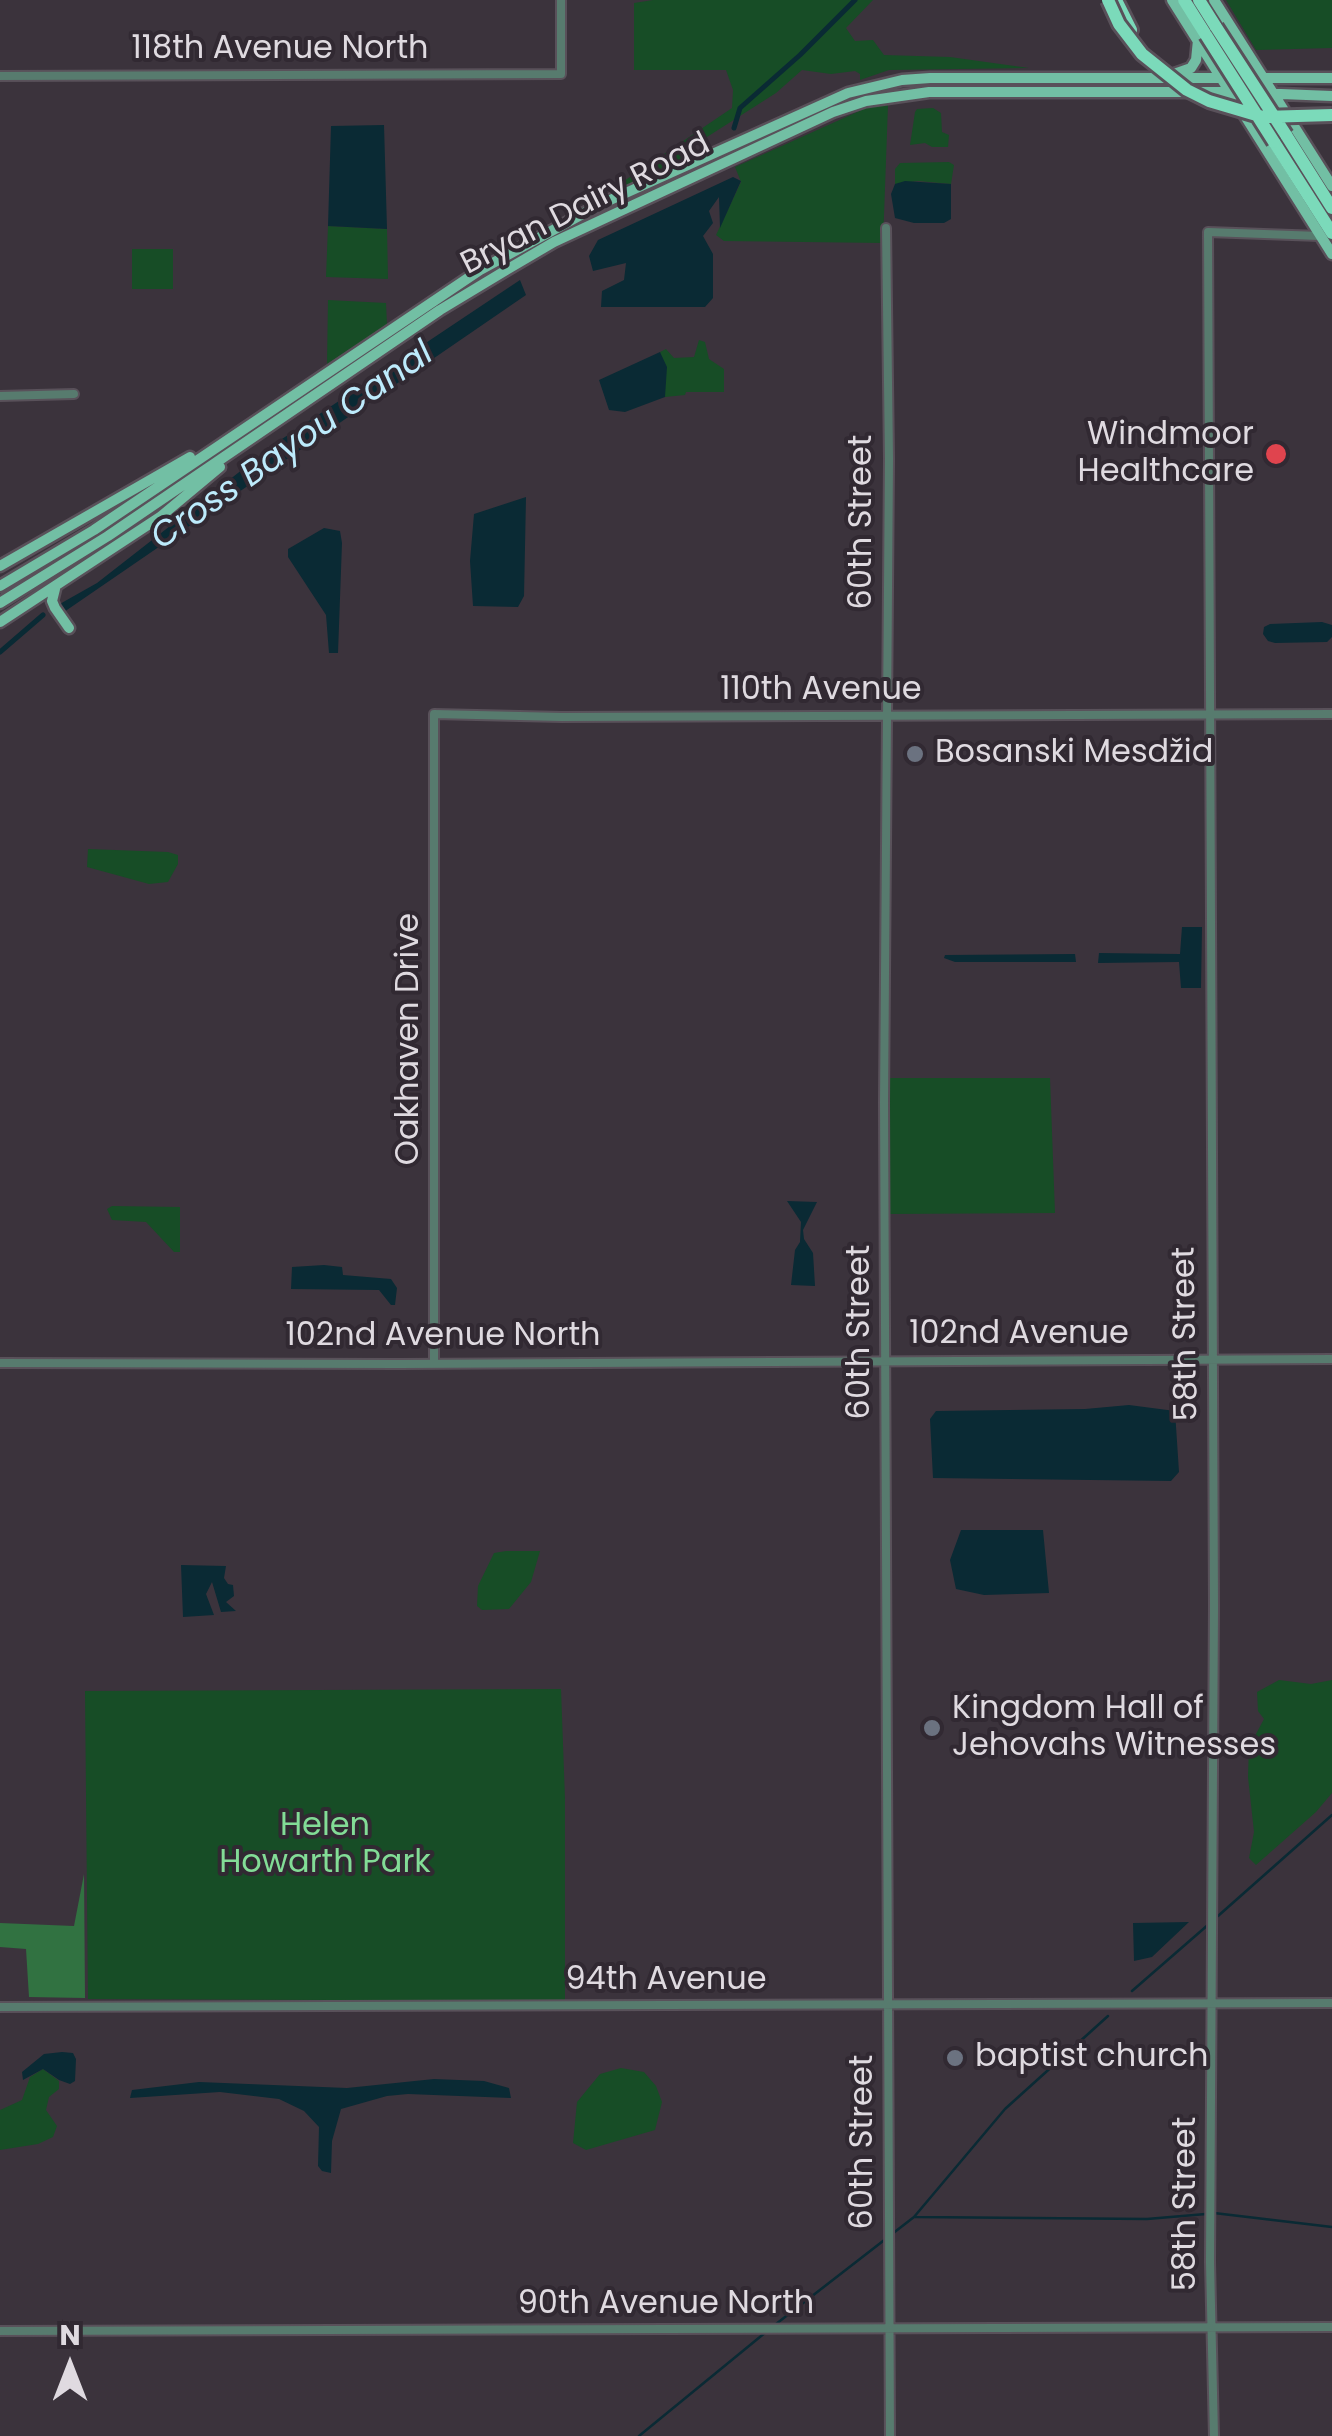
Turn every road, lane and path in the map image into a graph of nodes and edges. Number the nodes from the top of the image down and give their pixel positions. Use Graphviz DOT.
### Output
graph roads {
  1 [pos="561,0"];
  2 [pos="1112,0"];
  3 [pos="1172,0"];
  4 [pos="1184,0"];
  5 [pos="1200,0"];
  6 [pos="1214,0"];
  7 [pos="1190,25"];
  8 [pos="1212,30"];
  9 [pos="1210,60"];
  10 [pos="0,76"];
  11 [pos="1219,76"];
  12 [pos="1155,77"];
  13 [pos="1332,78"];
  14 [pos="1251,84"];
  15 [pos="1230,92"];
  16 [pos="1304,94"];
  17 [pos="1332,96"];
  18 [pos="1277,98"];
  19 [pos="1332,112"];
  20 [pos="1244,115"];
  21 [pos="1281,132"];
  22 [pos="1332,186"];
  23 [pos="1332,208"];
  24 [pos="1309,218"];
  25 [pos="886,228"];
  26 [pos="1295,234"];
  27 [pos="1326,235"];
  28 [pos="1332,254"];
  29 [pos="74,394"];
  30 [pos="0,396"];
  31 [pos="283,416"];
  32 [pos="247,424"];
  33 [pos="0,566"];
  34 [pos="0,586"];
  35 [pos="55,588"];
  36 [pos="0,603"];
  37 [pos="0,622"];
  38 [pos="68,628"];
  39 [pos="434,714"];
  40 [pos="1332,714"];
  41 [pos="1208,716"];
  42 [pos="888,717"];
  43 [pos="1332,1359"];
  44 [pos="886,1360"];
  45 [pos="1212,1360"];
  46 [pos="0,1363"];
  47 [pos="434,1364"];
  48 [pos="1332,2003"];
  49 [pos="1212,2004"];
  50 [pos="888,2006"];
  51 [pos="0,2007"];
  52 [pos="1212,2327"];
  53 [pos="1332,2327"];
  54 [pos="890,2328"];
  55 [pos="0,2331"];
  56 [pos="890,2436"];
  57 [pos="1214,2436"];
  1 -- 10 [label="street, 118th Avenue North"];
  2 -- 19 [label="highway, bridge"];
  3 -- 7 [label="main road"];
  4 -- 8 [label="highway"];
  5 -- 8 [label="highway"];
  6 -- 8 [label="main road"];
  7 -- 8 [label="main road"];
  7 -- 8 [label="main road"];
  8 -- 9 [label="main road"];
  8 -- 12 [label="main road"];
  8 -- 14 [label="main road"];
  8 -- 21 [label="highway, bridge"];
  9 -- 11 [label="main road"];
  9 -- 14 [label="main road"];
  11 -- 12 [label="main road, Bryan Dairy Road"];
  11 -- 14 [label="main road, Bryan Dairy Road"];
  11 -- 15 [label="main road"];
  12 -- 32 [label="main road, Bryan Dairy Road"];
  13 -- 14 [label="main road"];
  14 -- 15 [label="main road"];
  14 -- 18 [label="main road"];
  14 -- 20 [label="main road"];
  15 -- 20 [label="main road"];
  15 -- 31 [label="main road, Bryan Dairy Road"];
  16 -- 17 [label="main road"];
  16 -- 18 [label="main road"];
  16 -- 21 [label="main road"];
  18 -- 21 [label="main road"];
  20 -- 21 [label="main road"];
  21 -- 22 [label="main road"];
  21 -- 23 [label="highway"];
  21 -- 24 [label="main road"];
  21 -- 27 [label="highway"];
  24 -- 26 [label="street"];
  24 -- 27 [label="main road"];
  25 -- 42 [label="street, 60th Street"];
  26 -- 27 [label="street"];
  26 -- 41 [label="street, 58th Street"];
  27 -- 28 [label="main road"];
  29 -- 30 [label="street"];
  31 -- 35 [label="main road"];
  31 -- 36 [label="main road, Bryan Dairy Road"];
  32 -- 33 [label="main road"];
  32 -- 34 [label="main road, Bryan Dairy Road"];
  35 -- 37 [label="main road"];
  35 -- 38 [label="main road"];
  39 -- 42 [label="street, 110th Avenue"];
  39 -- 47 [label="street, Oakhaven Drive"];
  40 -- 41 [label="street, 110th Avenue"];
  41 -- 42 [label="street, 110th Avenue"];
  41 -- 45 [label="street, 58th Street"];
  42 -- 44 [label="street, 60th Street"];
  43 -- 45 [label="street"];
  44 -- 45 [label="street, 102nd Avenue"];
  44 -- 47 [label="street, 102nd Avenue North"];
  44 -- 50 [label="street, 60th Street"];
  45 -- 49 [label="street, 58th Street"];
  46 -- 47 [label="street, 102nd Avenue North"];
  48 -- 49 [label="street, 94th Avenue"];
  49 -- 50 [label="street, 94th Avenue"];
  49 -- 52 [label="street, 58th Street"];
  50 -- 51 [label="street, 94th Avenue"];
  50 -- 54 [label="street, 60th Street"];
  52 -- 53 [label="street, 90th Avenue North"];
  52 -- 54 [label="street, 90th Avenue North"];
  52 -- 57 [label="street, 58th Street"];
  54 -- 55 [label="street, 90th Avenue North"];
  54 -- 56 [label="street, 60th Street"];
}
